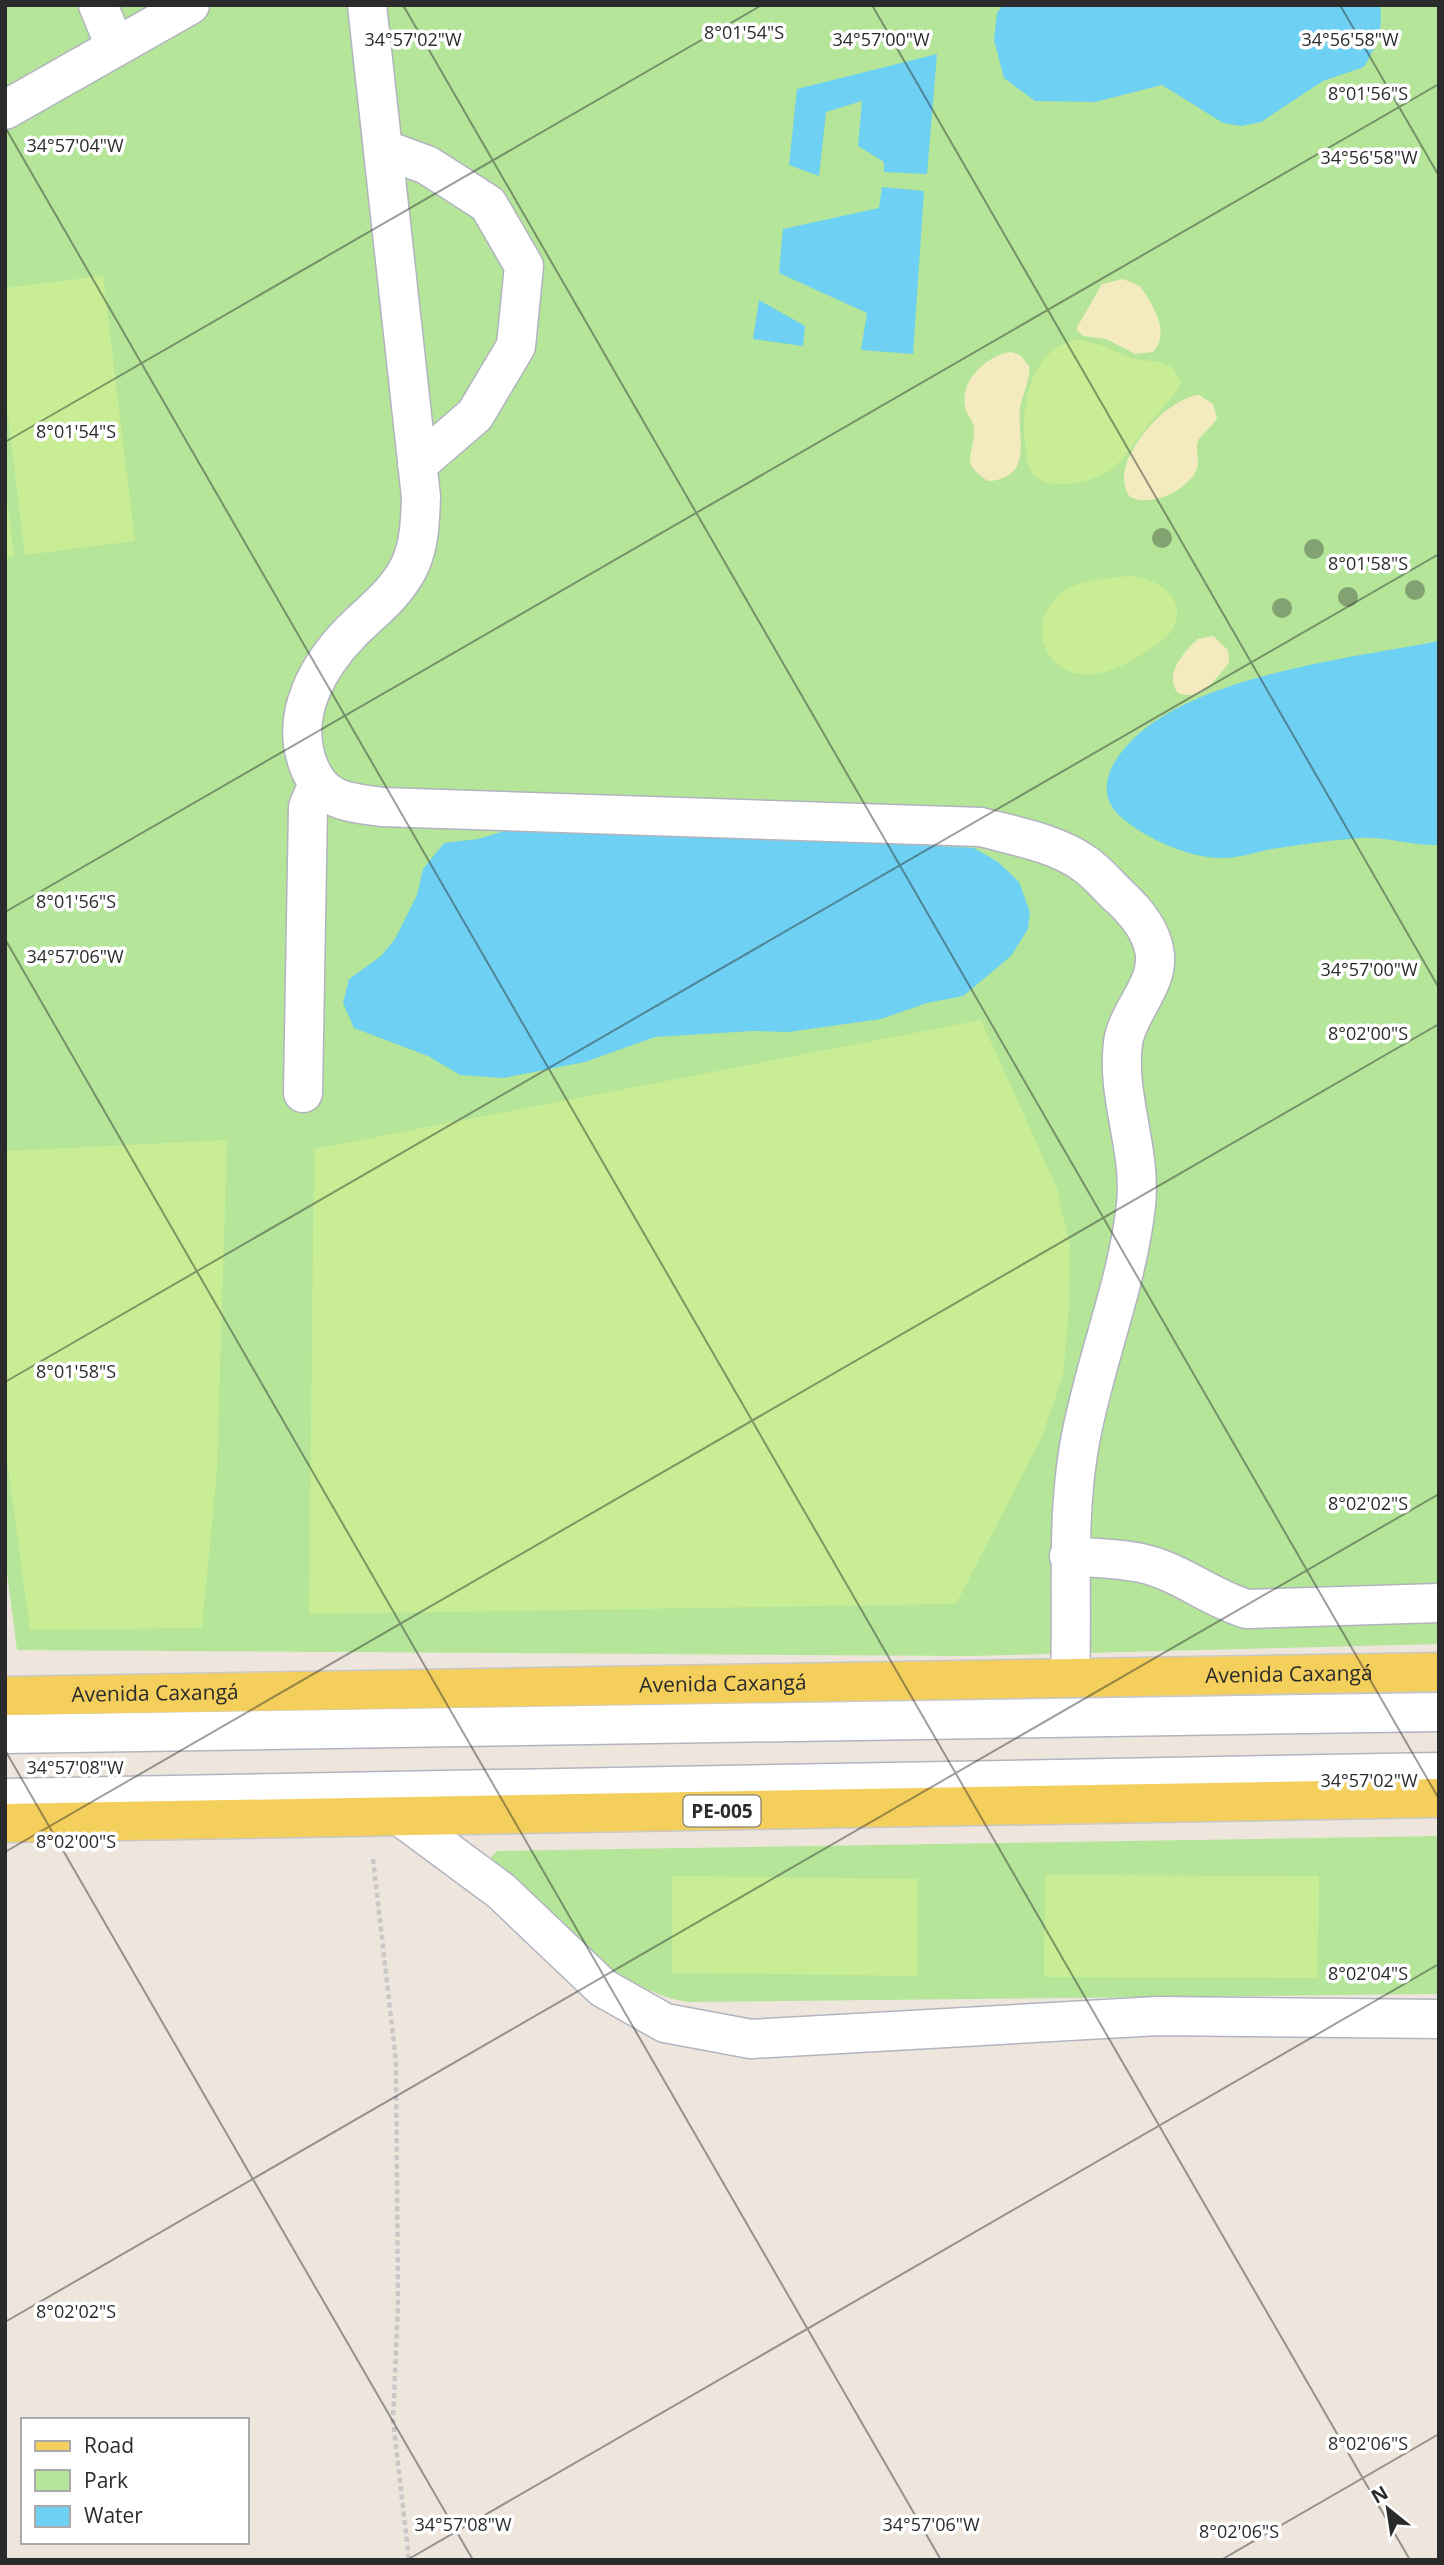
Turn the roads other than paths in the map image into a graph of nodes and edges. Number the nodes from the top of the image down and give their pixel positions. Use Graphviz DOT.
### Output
graph roads {
  1 [pos="98,5"];
  2 [pos="190,5"];
  3 [pos="367,5"];
  4 [pos="115,46"];
  5 [pos="5,110"];
  6 [pos="383,149"];
  7 [pos="417,465"];
  8 [pos="318,783"];
  9 [pos="303,1093"];
  10 [pos="1069,1556"];
  11 [pos="1439,1603"];
  12 [pos="1439,1672"];
  13 [pos="1070,1678"];
  14 [pos="5,1696"];
  15 [pos="1439,1712"];
  16 [pos="5,1734"];
  17 [pos="1439,1772"];
  18 [pos="1439,1797"];
  19 [pos="5,1798"];
  20 [pos="385,1817"];
  21 [pos="5,1823"];
  22 [pos="1439,2019"];
  1 -- 4 [label="street"];
  2 -- 4 [label="street"];
  3 -- 6 [label="street"];
  4 -- 5 [label="street"];
  6 -- 7 [label="street"];
  6 -- 7 [label="street"];
  7 -- 8 [label="street"];
  8 -- 9 [label="street"];
  8 -- 10 [label="street"];
  10 -- 11 [label="street"];
  10 -- 13 [label="street"];
  12 -- 13 [label="main road, Avenida Caxangá"];
  13 -- 14 [label="main road, Avenida Caxangá"];
  15 -- 16 [label="street"];
  17 -- 19 [label="street"];
  18 -- 20 [label="main road, PE-005"];
  20 -- 21 [label="main road, PE-005"];
  20 -- 22 [label="street"];
}
